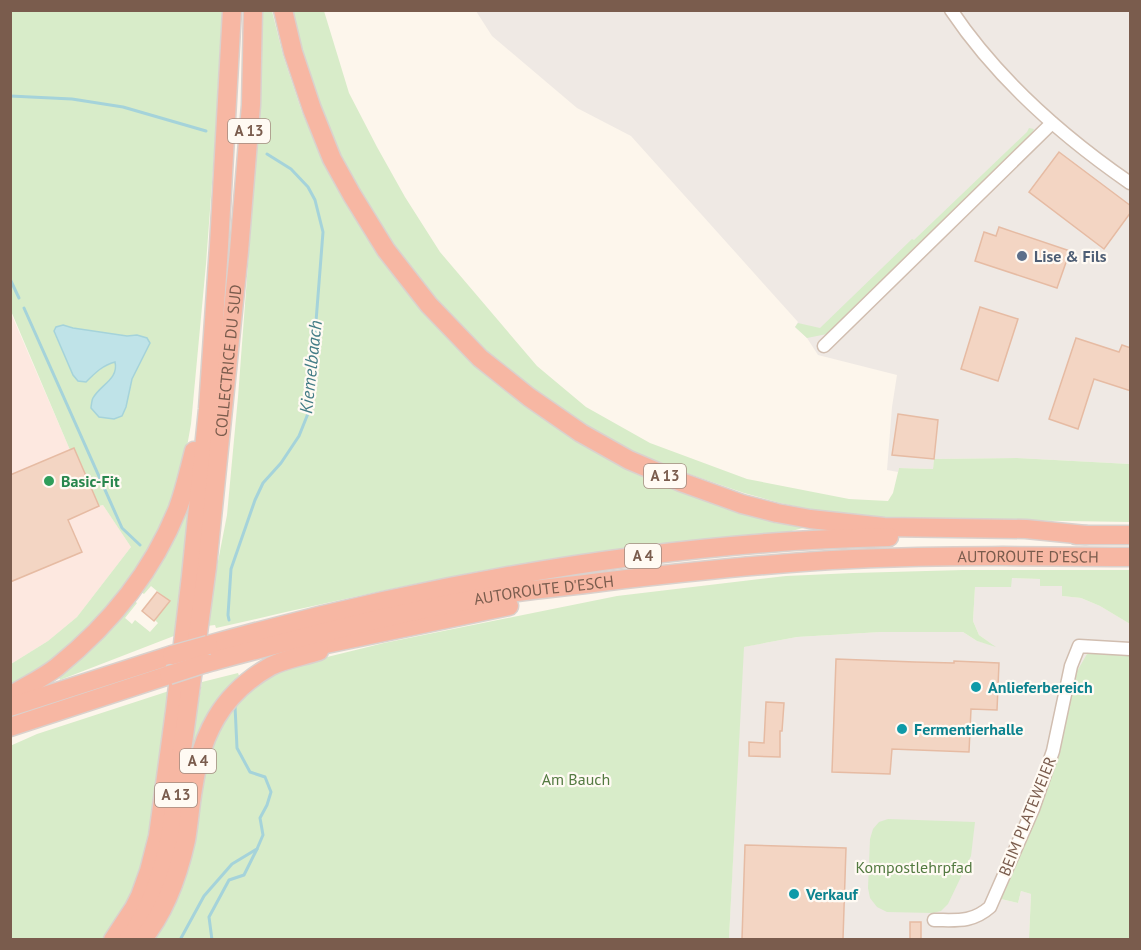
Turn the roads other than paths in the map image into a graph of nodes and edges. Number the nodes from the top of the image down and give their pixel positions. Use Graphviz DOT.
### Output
graph roads {
  1 [pos="232,10"];
  2 [pos="253,10"];
  3 [pos="283,10"];
  4 [pos="951,10"];
  5 [pos="1052,123"];
  6 [pos="1131,183"];
  7 [pos="219,246"];
  8 [pos="824,346"];
  9 [pos="1086,535"];
  10 [pos="1131,535"];
  11 [pos="1131,557"];
  12 [pos="633,578"];
  13 [pos="334,643"];
  14 [pos="1131,649"];
  15 [pos="204,670"];
  16 [pos="168,681"];
  17 [pos="10,696"];
  18 [pos="10,707"];
  19 [pos="10,727"];
  20 [pos="10,740"];
  21 [pos="934,920"];
  22 [pos="113,939"];
  23 [pos="128,939"];
  24 [pos="141,939"];
  1 -- 7 [label="highway, A 13"];
  2 -- 23 [label="highway, COLLECTRICE DU SUD / A 13"];
  3 -- 9 [label="highway, A 13"];
  4 -- 5 [label="street"];
  5 -- 6 [label="street"];
  5 -- 8 [label="street"];
  7 -- 17 [label="highway"];
  7 -- 22 [label="highway, A 4"];
  9 -- 10 [label="highway, AUTOROUTE D'ESCH / A 4"];
  9 -- 18 [label="highway, AUTOROUTE D'ESCH / A 4, bridge"];
  11 -- 12 [label="highway, AUTOROUTE D'ESCH / A 4"];
  12 -- 13 [label="highway, A 4"];
  12 -- 15 [label="highway, AUTOROUTE D'ESCH / A 4"];
  13 -- 15 [label="highway, A 4"];
  13 -- 24 [label="highway, A 4"];
  14 -- 21 [label="street, BEIM PLATEWEIER"];
  15 -- 16 [label="highway, AUTOROUTE D'ESCH / A 4, bridge"];
  16 -- 19 [label="highway, AUTOROUTE D'ESCH / A 4"];
  16 -- 20 [label="highway, A 4"];
}
